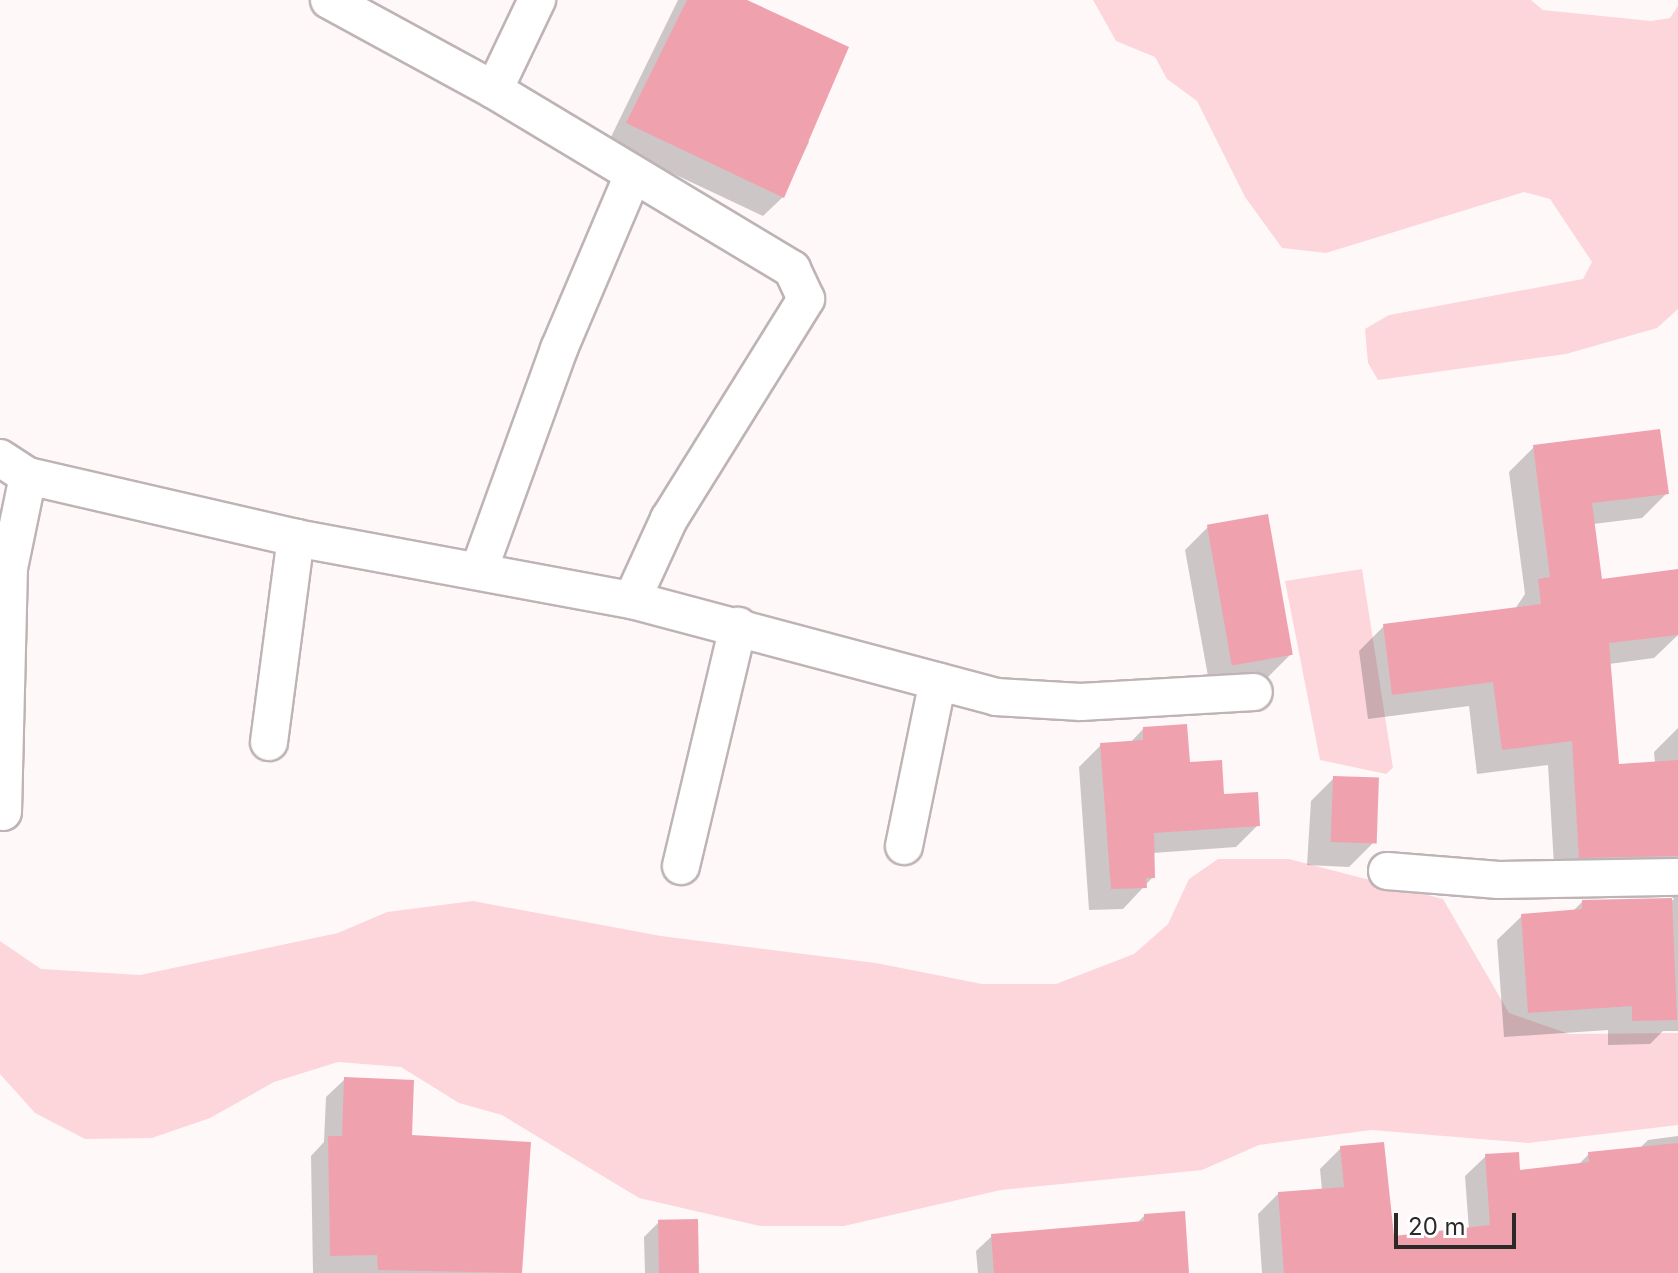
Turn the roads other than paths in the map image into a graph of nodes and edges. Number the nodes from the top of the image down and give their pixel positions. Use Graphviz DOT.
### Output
graph roads {
  1 [pos="329,0"];
  2 [pos="537,0"];
  3 [pos="494,90"];
  4 [pos="633,175"];
  5 [pos="14,467"];
  6 [pos="296,538"];
  7 [pos="479,570"];
  8 [pos="632,600"];
  9 [pos="738,626"];
  10 [pos="938,681"];
  11 [pos="1254,692"];
  12 [pos="269,742"];
  13 [pos="3,812"];
  14 [pos="904,846"];
  15 [pos="681,866"];
  16 [pos="1387,871"];
  17 [pos="1678,877"];
  1 -- 3 [label="street"];
  2 -- 3 [label="street"];
  3 -- 4 [label="street"];
  4 -- 7 [label="street"];
  4 -- 8 [label="street"];
  5 -- 6 [label="street"];
  5 -- 13 [label="street"];
  6 -- 7 [label="street"];
  6 -- 12 [label="street"];
  7 -- 8 [label="street"];
  8 -- 9 [label="street"];
  9 -- 10 [label="street"];
  9 -- 15 [label="street"];
  10 -- 11 [label="street"];
  10 -- 14 [label="street"];
  16 -- 17 [label="street"];
}
